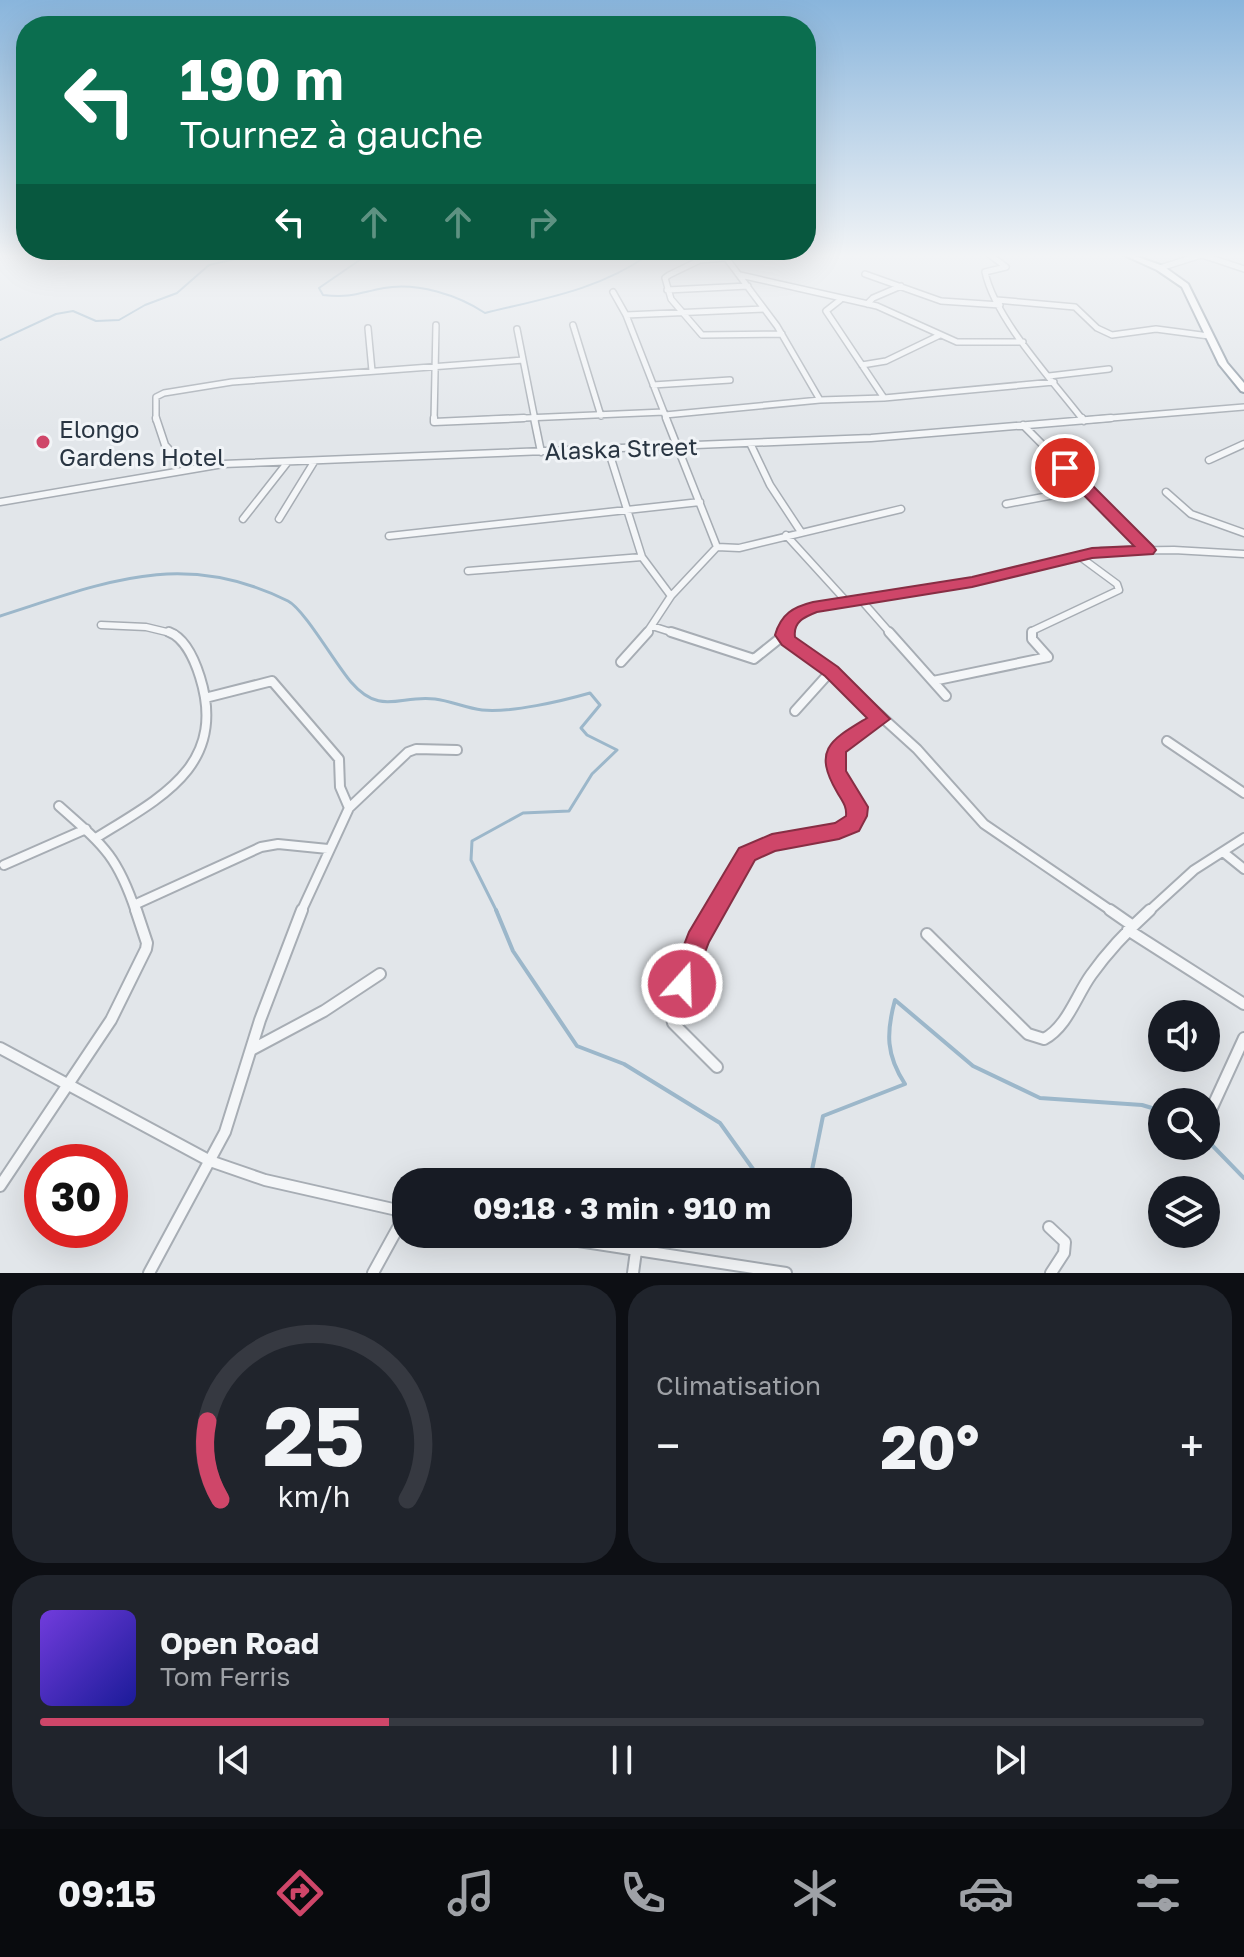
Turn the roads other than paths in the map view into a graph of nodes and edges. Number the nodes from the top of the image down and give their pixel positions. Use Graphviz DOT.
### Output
graph roads {
  1 [pos="634,314"];
  2 [pos="685,314"];
  3 [pos="768,314"];
  4 [pos="828,314"];
  5 [pos="892,314"];
  6 [pos="1006,314"];
  7 [pos="1083,314"];
  8 [pos="626,315"];
  9 [pos="1202,316"];
  10 [pos="436,325"];
  11 [pos="573,325"];
  12 [pos="368,328"];
  13 [pos="517,329"];
  14 [pos="782,334"];
  15 [pos="940,335"];
  16 [pos="1209,336"];
  17 [pos="1023,342"];
  18 [pos="523,360"];
  19 [pos="862,365"];
  20 [pos="434,367"];
  21 [pos="1109,369"];
  22 [pos="372,371"];
  23 [pos="1049,376"];
  24 [pos="730,380"];
  25 [pos="1054,382"];
  26 [pos="653,385"];
  27 [pos="1244,387"];
  28 [pos="884,398"];
  29 [pos="820,400"];
  30 [pos="1244,407"];
  31 [pos="665,413"];
  32 [pos="601,416"];
  33 [pos="535,418"];
  34 [pos="1084,421"];
  35 [pos="1023,425"];
  36 [pos="750,443"];
  37 [pos="1244,444"];
  38 [pos="678,446"];
  39 [pos="608,449"];
  40 [pos="541,452"];
  41 [pos="1209,460"];
  42 [pos="314,462"];
  43 [pos="287,463"];
  44 [pos="186,468"];
  45 [pos="1086,489"];
  46 [pos="1166,492"];
  47 [pos="0,502"];
  48 [pos="700,502"];
  49 [pos="1006,504"];
  50 [pos="901,509"];
  51 [pos="625,510"];
  52 [pos="243,519"];
  53 [pos="279,519"];
  54 [pos="801,532"];
  55 [pos="1244,533"];
  56 [pos="786,535"];
  57 [pos="389,536"];
  58 [pos="717,547"];
  59 [pos="1147,550"];
  60 [pos="1244,554"];
  61 [pos="1079,556"];
  62 [pos="642,557"];
  63 [pos="468,571"];
  64 [pos="671,596"];
  65 [pos="862,601"];
  66 [pos="847,602"];
  67 [pos="101,625"];
  68 [pos="652,626"];
  69 [pos="784,635"];
  70 [pos="621,662"];
  71 [pos="831,671"];
  72 [pos="933,681"];
  73 [pos="946,696"];
  74 [pos="205,698"];
  75 [pos="795,711"];
  76 [pos="880,719"];
  77 [pos="1167,741"];
  78 [pos="457,750"];
  79 [pos="1244,793"];
  80 [pos="59,806"];
  81 [pos="349,808"];
  82 [pos="86,829"];
  83 [pos="96,838"];
  84 [pos="1244,838"];
  85 [pos="328,849"];
  86 [pos="1223,852"];
  87 [pos="4,865"];
  88 [pos="1244,869"];
  89 [pos="134,905"];
  90 [pos="1131,928"];
  91 [pos="927,934"];
  92 [pos="380,974"];
  93 [pos="1244,1004"];
  94 [pos="1244,1038"];
  95 [pos="0,1048"];
  96 [pos="251,1050"];
  97 [pos="717,1067"];
  98 [pos="71,1084"];
  99 [pos="1220,1090"];
  100 [pos="210,1161"];
  101 [pos="0,1186"];
  102 [pos="392,1209"];
  103 [pos="1049,1227"];
  104 [pos="392,1238"];
  105 [pos="618,1248"];
  106 [pos="636,1251"];
  107 [pos="149,1273"];
  108 [pos="373,1273"];
  109 [pos="633,1273"];
  110 [pos="786,1273"];
  111 [pos="1051,1273"];
  1 -- 8 [label="street"];
  2 -- 14 [label="street"];
  3 -- 14 [label="street"];
  4 -- 19 [label="street"];
  5 -- 15 [label="street"];
  6 -- 17 [label="street"];
  7 -- 16 [label="street"];
  8 -- 26 [label="street"];
  9 -- 16 [label="highway"];
  9 -- 27 [label="highway"];
  10 -- 20 [label="street"];
  11 -- 32 [label="street"];
  12 -- 22 [label="street"];
  13 -- 18 [label="street"];
  14 -- 29 [label="street"];
  15 -- 17 [label="street"];
  15 -- 19 [label="street"];
  16 -- 27 [label="highway"];
  17 -- 23 [label="street"];
  18 -- 20 [label="street"];
  18 -- 33 [label="street"];
  19 -- 28 [label="street"];
  20 -- 22 [label="street"];
  20 -- 33 [label="street"];
  21 -- 23 [label="street"];
  22 -- 44 [label="street"];
  23 -- 25 [label="street"];
  24 -- 26 [label="street"];
  25 -- 28 [label="street"];
  25 -- 34 [label="street"];
  26 -- 31 [label="street"];
  28 -- 29 [label="street"];
  29 -- 31 [label="street"];
  30 -- 34 [label="street, Alaska Street"];
  31 -- 32 [label="street"];
  31 -- 38 [label="street"];
  32 -- 33 [label="street"];
  33 -- 40 [label="street"];
  34 -- 35 [label="street, Alaska Street"];
  35 -- 36 [label="street, Alaska Street"];
  35 -- 45 [label="street"];
  36 -- 38 [label="street, Alaska Street"];
  36 -- 54 [label="street"];
  37 -- 41 [label="street"];
  38 -- 39 [label="street, Alaska Street"];
  38 -- 48 [label="street"];
  39 -- 40 [label="street, Alaska Street"];
  39 -- 51 [label="street"];
  40 -- 42 [label="street, Alaska Street"];
  42 -- 43 [label="street, Alaska Street"];
  42 -- 53 [label="street"];
  43 -- 44 [label="street, Alaska Street"];
  43 -- 52 [label="street"];
  44 -- 47 [label="street, Alaska Street"];
  45 -- 49 [label="street"];
  45 -- 59 [label="street"];
  46 -- 55 [label="street"];
  48 -- 51 [label="street"];
  48 -- 58 [label="street"];
  50 -- 54 [label="street"];
  51 -- 57 [label="street"];
  51 -- 62 [label="street"];
  54 -- 56 [label="street"];
  56 -- 58 [label="street"];
  56 -- 66 [label="street"];
  58 -- 64 [label="street"];
  59 -- 60 [label="street"];
  59 -- 61 [label="street"];
  61 -- 65 [label="street"];
  61 -- 72 [label="street"];
  62 -- 63 [label="street"];
  62 -- 64 [label="street"];
  64 -- 68 [label="street"];
  65 -- 66 [label="street"];
  65 -- 72 [label="street"];
  66 -- 69 [label="street"];
  67 -- 74 [label="street"];
  68 -- 69 [label="street"];
  68 -- 70 [label="street"];
  69 -- 71 [label="street"];
  71 -- 75 [label="street"];
  71 -- 76 [label="street"];
  72 -- 73 [label="street"];
  74 -- 81 [label="street"];
  74 -- 83 [label="street"];
  76 -- 90 [label="street"];
  76 -- 97 [label="street"];
  77 -- 79 [label="street"];
  78 -- 81 [label="street"];
  80 -- 82 [label="street"];
  81 -- 85 [label="street"];
  82 -- 83 [label="street"];
  82 -- 87 [label="street"];
  83 -- 89 [label="street"];
  84 -- 86 [label="street"];
  85 -- 89 [label="street"];
  85 -- 96 [label="street"];
  86 -- 88 [label="street"];
  86 -- 90 [label="street"];
  89 -- 98 [label="street"];
  90 -- 91 [label="street"];
  90 -- 93 [label="street"];
  92 -- 96 [label="street"];
  94 -- 99 [label="street"];
  95 -- 98 [label="street"];
  96 -- 100 [label="street"];
  98 -- 100 [label="street"];
  98 -- 101 [label="street"];
  100 -- 102 [label="street"];
  100 -- 107 [label="street"];
  103 -- 111 [label="street"];
  104 -- 108 [label="street"];
  105 -- 106 [label="street"];
  106 -- 109 [label="street"];
  106 -- 110 [label="street"];
}
